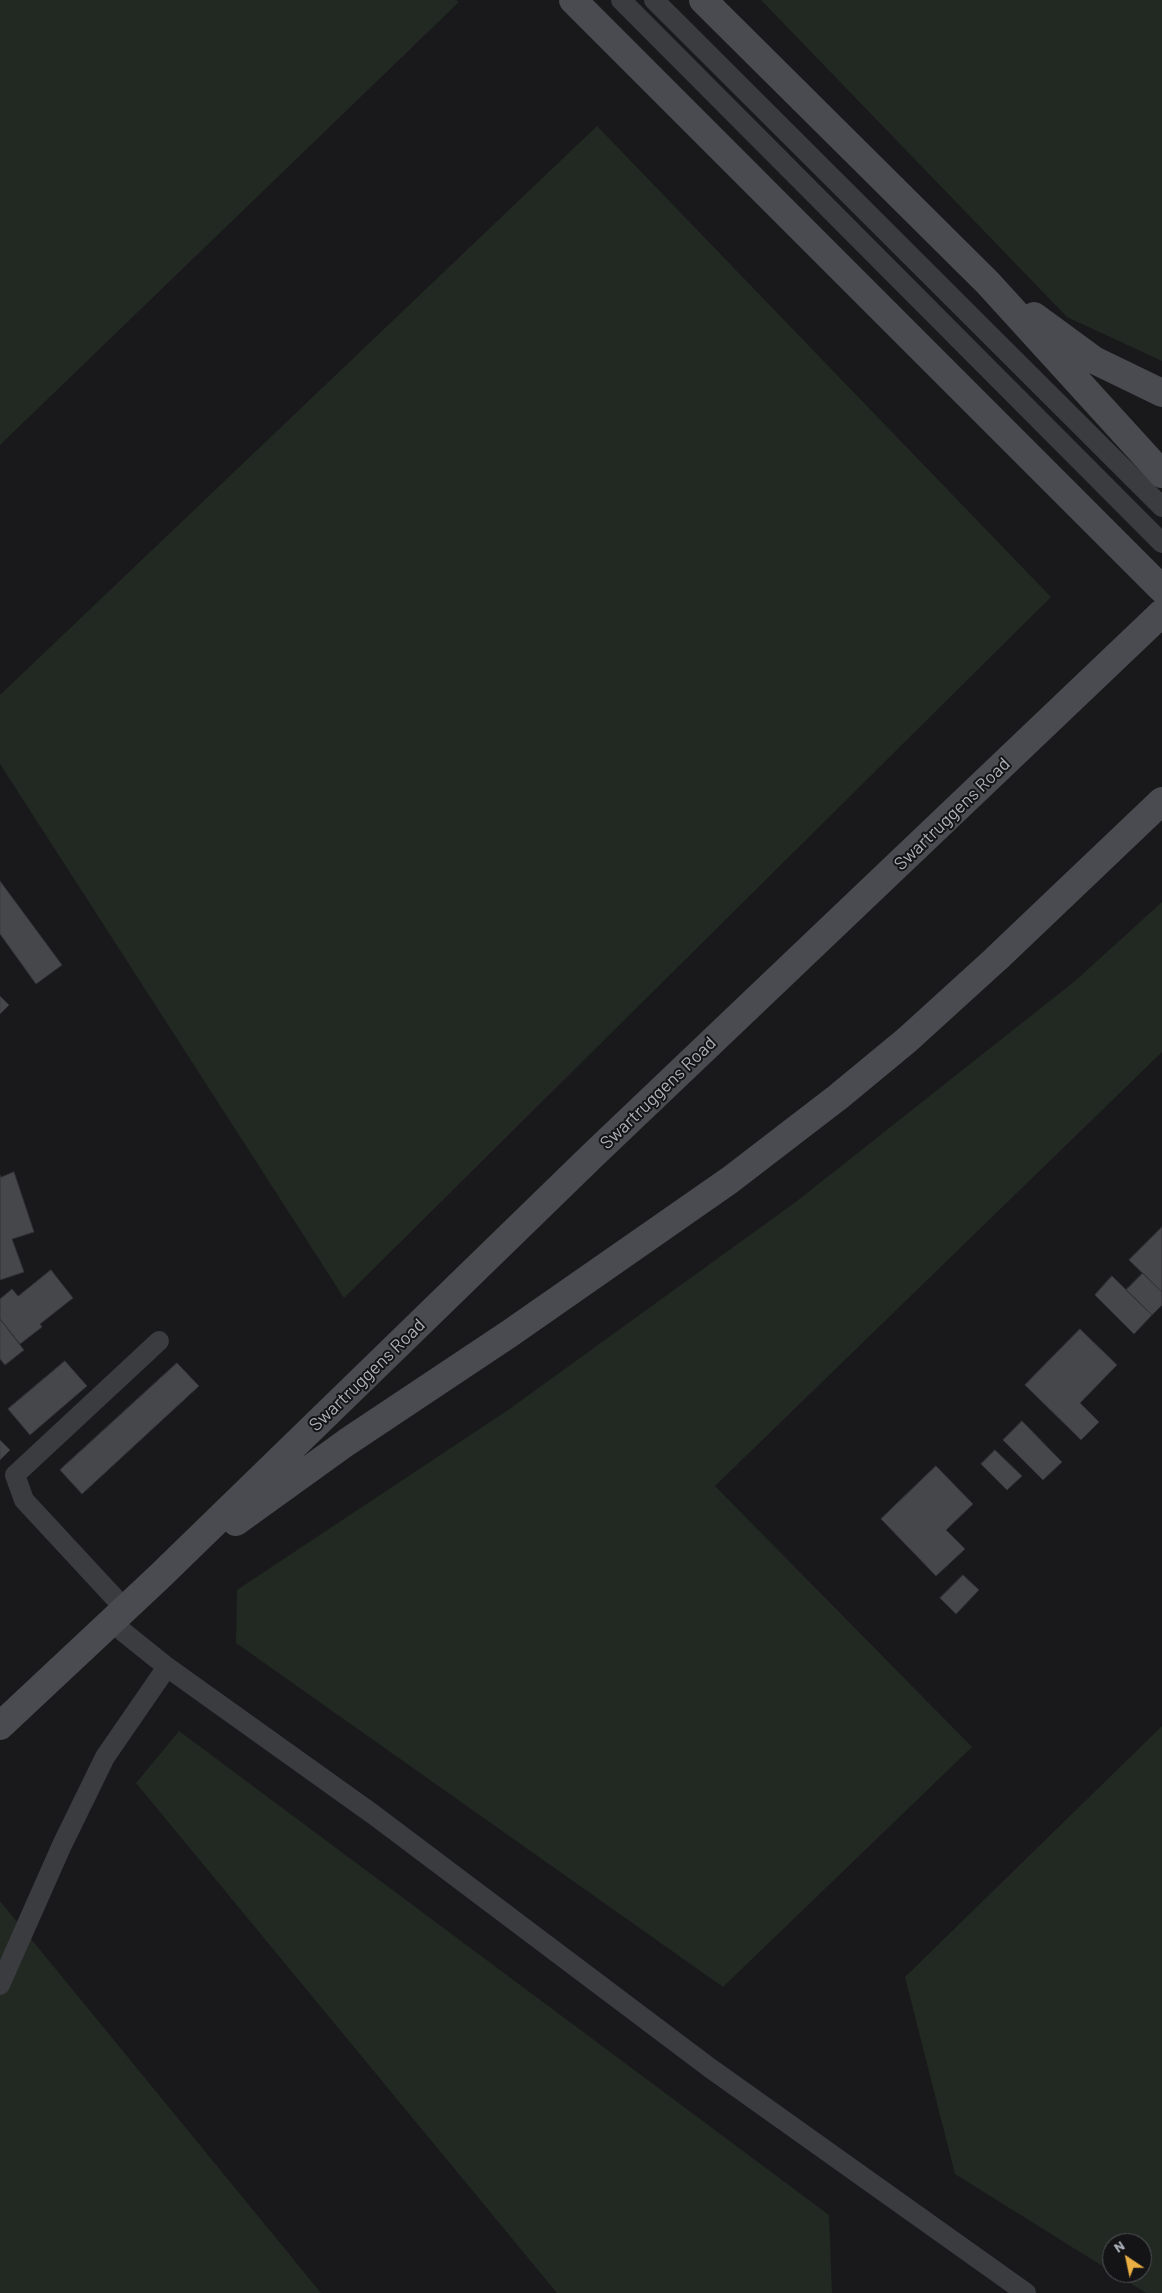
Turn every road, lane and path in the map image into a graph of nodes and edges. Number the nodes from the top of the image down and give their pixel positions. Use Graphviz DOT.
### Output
graph roads {
  1 [pos="573,0"];
  2 [pos="621,0"];
  3 [pos="654,0"];
  4 [pos="703,0"];
  5 [pos="988,283"];
  6 [pos="1162,393"];
  7 [pos="1162,474"];
  8 [pos="1162,507"];
  9 [pos="1162,543"];
  10 [pos="1162,589"];
  11 [pos="1162,613"];
  12 [pos="1162,801"];
  13 [pos="159,1341"];
  14 [pos="159,1577"];
  15 [pos="118,1616"];
  16 [pos="167,1667"];
  17 [pos="0,1726"];
  18 [pos="0,1985"];
  19 [pos="1026,2293"];
  1 -- 10 [label="main road"];
  2 -- 9 [label="lane"];
  3 -- 8 [label="lane"];
  4 -- 5 [label="main road"];
  5 -- 6 [label="main road"];
  5 -- 7 [label="main road"];
  11 -- 14 [label="main road, Swartruggens Road"];
  12 -- 14 [label="main road, Swartruggens Road"];
  13 -- 15 [label="lane"];
  14 -- 15 [label="main road, Swartruggens Road"];
  15 -- 16 [label="lane"];
  15 -- 17 [label="main road, Swartruggens Road"];
  16 -- 18 [label="lane"];
  16 -- 19 [label="lane"];
}
